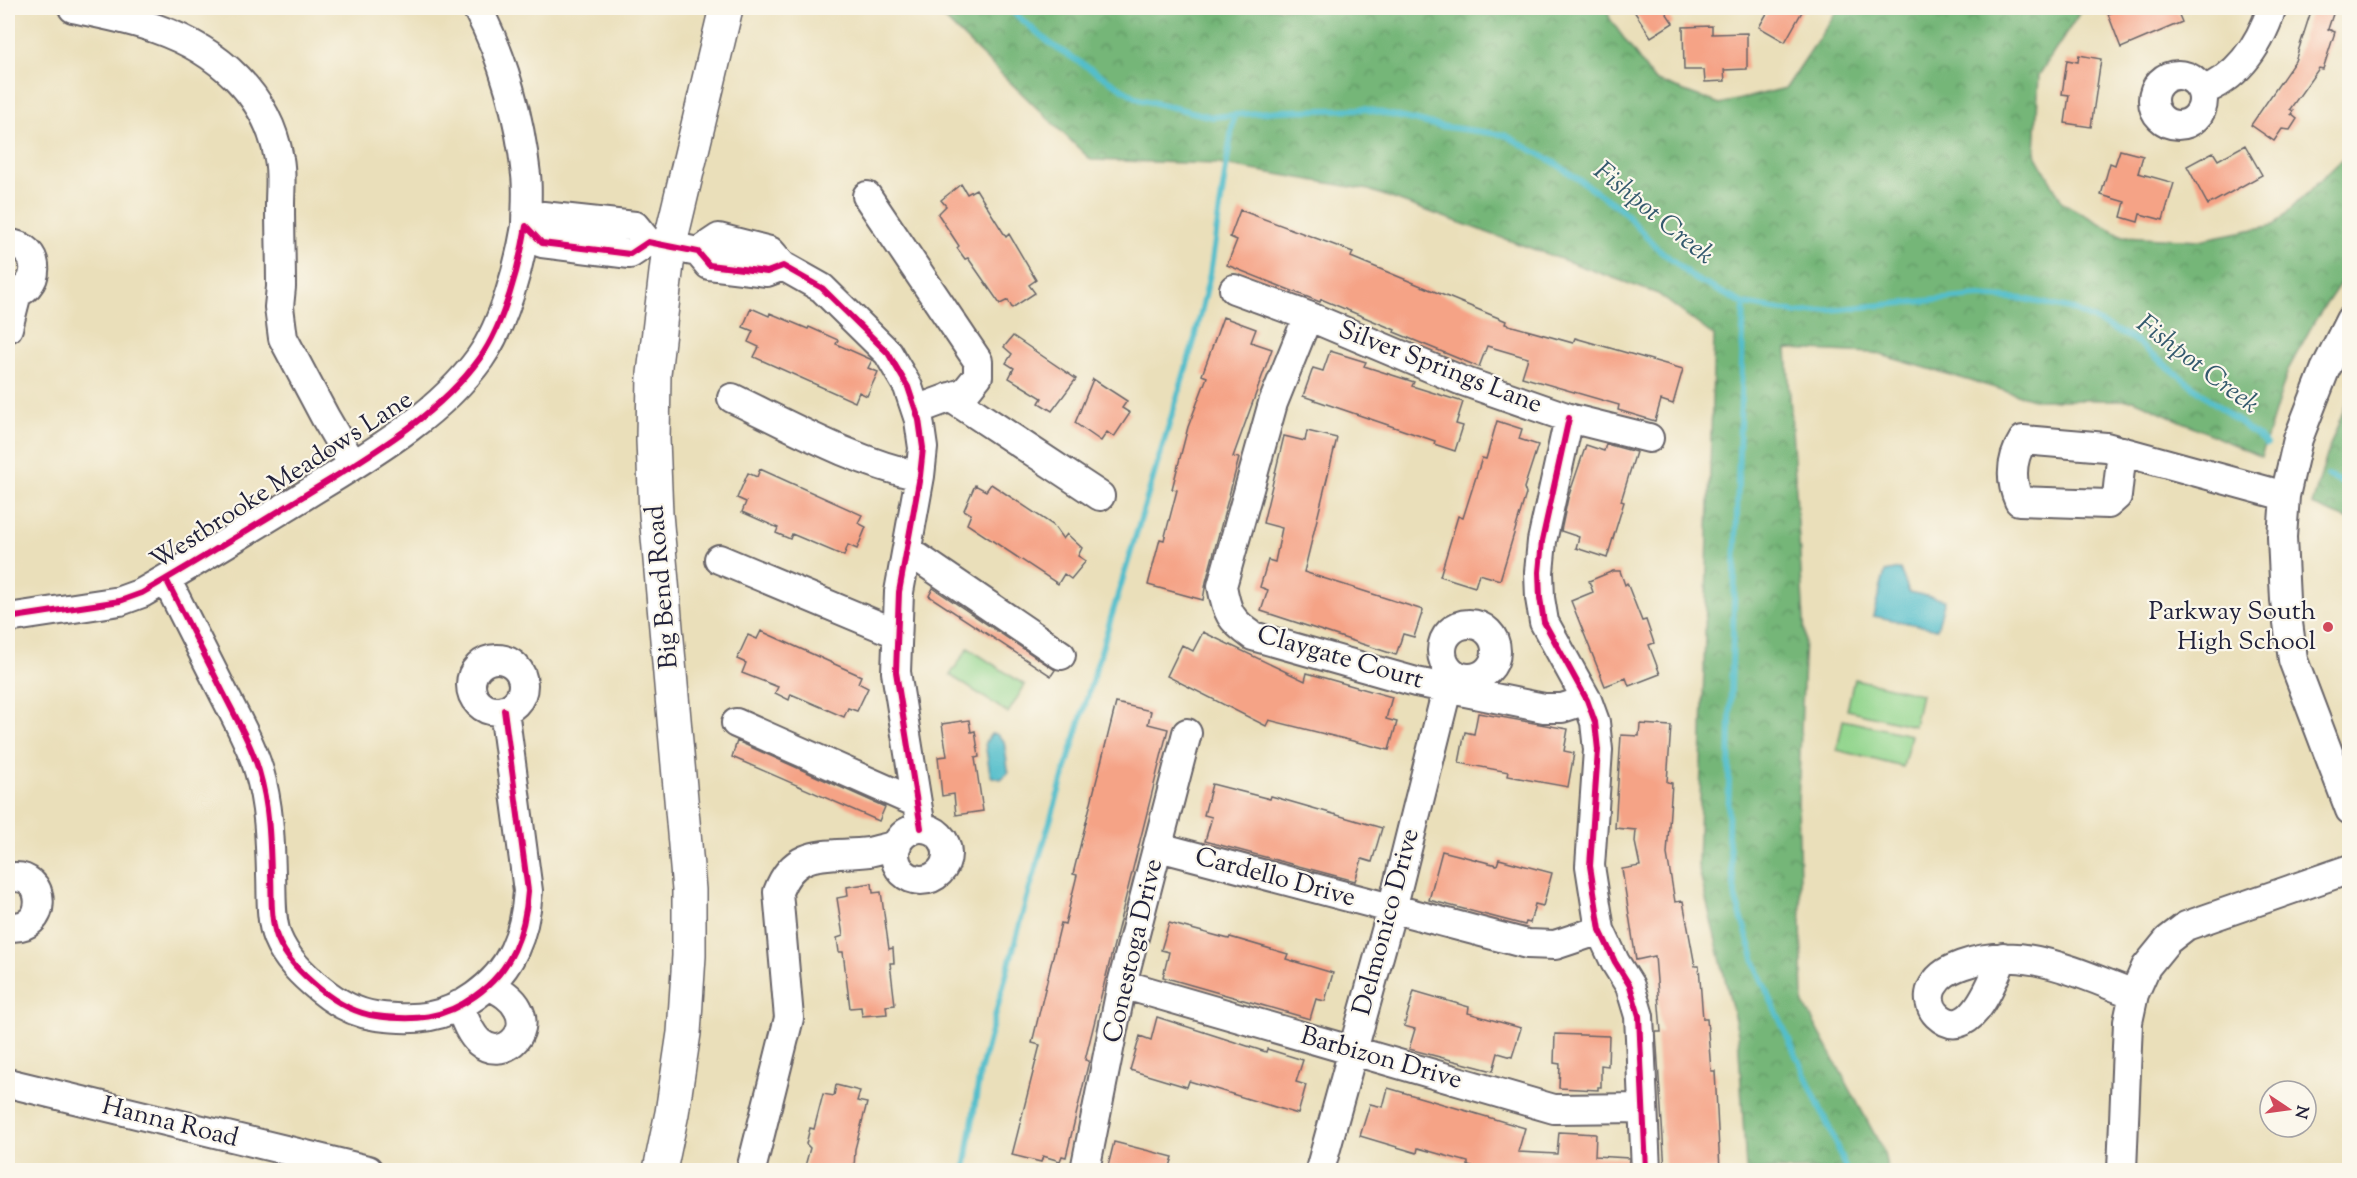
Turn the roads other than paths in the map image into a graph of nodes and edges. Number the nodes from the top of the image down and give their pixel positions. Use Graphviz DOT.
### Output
graph roads {
  1 [pos="73,8"];
  2 [pos="477,8"];
  3 [pos="726,8"];
  4 [pos="2272,8"];
  5 [pos="2202,91"];
  6 [pos="867,196"];
  7 [pos="526,226"];
  8 [pos="8,244"];
  9 [pos="672,247"];
  10 [pos="1234,289"];
  11 [pos="12,294"];
  12 [pos="1308,316"];
  13 [pos="2349,320"];
  14 [pos="8,328"];
  15 [pos="950,397"];
  16 [pos="732,399"];
  17 [pos="916,410"];
  18 [pos="1569,418"];
  19 [pos="1649,438"];
  20 [pos="2122,451"];
  21 [pos="353,465"];
  22 [pos="920,476"];
  23 [pos="1100,496"];
  24 [pos="2285,496"];
  25 [pos="907,550"];
  26 [pos="719,559"];
  27 [pos="166,579"];
  28 [pos="8,618"];
  29 [pos="896,633"];
  30 [pos="1061,655"];
  31 [pos="1452,682"];
  32 [pos="1587,700"];
  33 [pos="504,710"];
  34 [pos="736,723"];
  35 [pos="1187,733"];
  36 [pos="2349,810"];
  37 [pos="919,815"];
  38 [pos="897,845"];
  39 [pos="1159,847"];
  40 [pos="2349,869"];
  41 [pos="8,878"];
  42 [pos="1392,909"];
  43 [pos="8,926"];
  44 [pos="1600,930"];
  45 [pos="2003,957"];
  46 [pos="1122,984"];
  47 [pos="489,985"];
  48 [pos="2134,994"];
  49 [pos="459,1005"];
  50 [pos="1352,1050"];
  51 [pos="8,1083"];
  52 [pos="1643,1108"];
  53 [pos="368,1170"];
  54 [pos="660,1170"];
  55 [pos="751,1170"];
  56 [pos="1085,1170"];
  57 [pos="1320,1170"];
  58 [pos="1646,1170"];
  59 [pos="2122,1170"];
  1 -- 21 [label="street"];
  2 -- 7 [label="street, Westbrooke Meadows Lane"];
  3 -- 9 [label="main road, Big Bend Road"];
  4 -- 5 [label="street"];
  6 -- 15 [label="street"];
  7 -- 9 [label="street"];
  7 -- 21 [label="street, Westbrooke Meadows Lane"];
  8 -- 11 [label="street"];
  9 -- 17 [label="street"];
  9 -- 54 [label="main road, Big Bend Road"];
  10 -- 12 [label="street, Silver Springs Lane"];
  11 -- 14 [label="street"];
  12 -- 18 [label="street, Silver Springs Lane"];
  12 -- 31 [label="street, Claygate Court"];
  13 -- 24 [label="street"];
  15 -- 17 [label="street"];
  15 -- 23 [label="street"];
  16 -- 22 [label="street"];
  17 -- 22 [label="street"];
  18 -- 19 [label="street, Silver Springs Lane"];
  18 -- 32 [label="street"];
  20 -- 24 [label="street"];
  21 -- 27 [label="street, Westbrooke Meadows Lane"];
  22 -- 25 [label="street"];
  24 -- 36 [label="street"];
  25 -- 29 [label="street"];
  25 -- 30 [label="street"];
  26 -- 29 [label="street"];
  27 -- 28 [label="street, Westbrooke Meadows Lane"];
  27 -- 49 [label="street"];
  29 -- 37 [label="street"];
  31 -- 32 [label="street, Claygate Court"];
  31 -- 42 [label="street, Delmonico Drive"];
  32 -- 44 [label="street"];
  33 -- 47 [label="street"];
  34 -- 37 [label="street"];
  35 -- 39 [label="street, Conestoga Drive"];
  37 -- 38 [label="street"];
  37 -- 38 [label="street"];
  38 -- 55 [label="street"];
  39 -- 42 [label="street, Cardello Drive"];
  39 -- 46 [label="street, Conestoga Drive"];
  40 -- 48 [label="street"];
  41 -- 43 [label="street"];
  42 -- 44 [label="street, Cardello Drive"];
  42 -- 50 [label="street, Delmonico Drive"];
  44 -- 52 [label="street"];
  45 -- 48 [label="street"];
  46 -- 50 [label="street, Barbizon Drive"];
  46 -- 56 [label="street, Conestoga Drive"];
  47 -- 49 [label="street"];
  47 -- 49 [label="street"];
  48 -- 59 [label="street"];
  50 -- 52 [label="street, Barbizon Drive"];
  50 -- 57 [label="street, Delmonico Drive"];
  51 -- 53 [label="street, Hanna Road"];
  52 -- 58 [label="street"];
}
